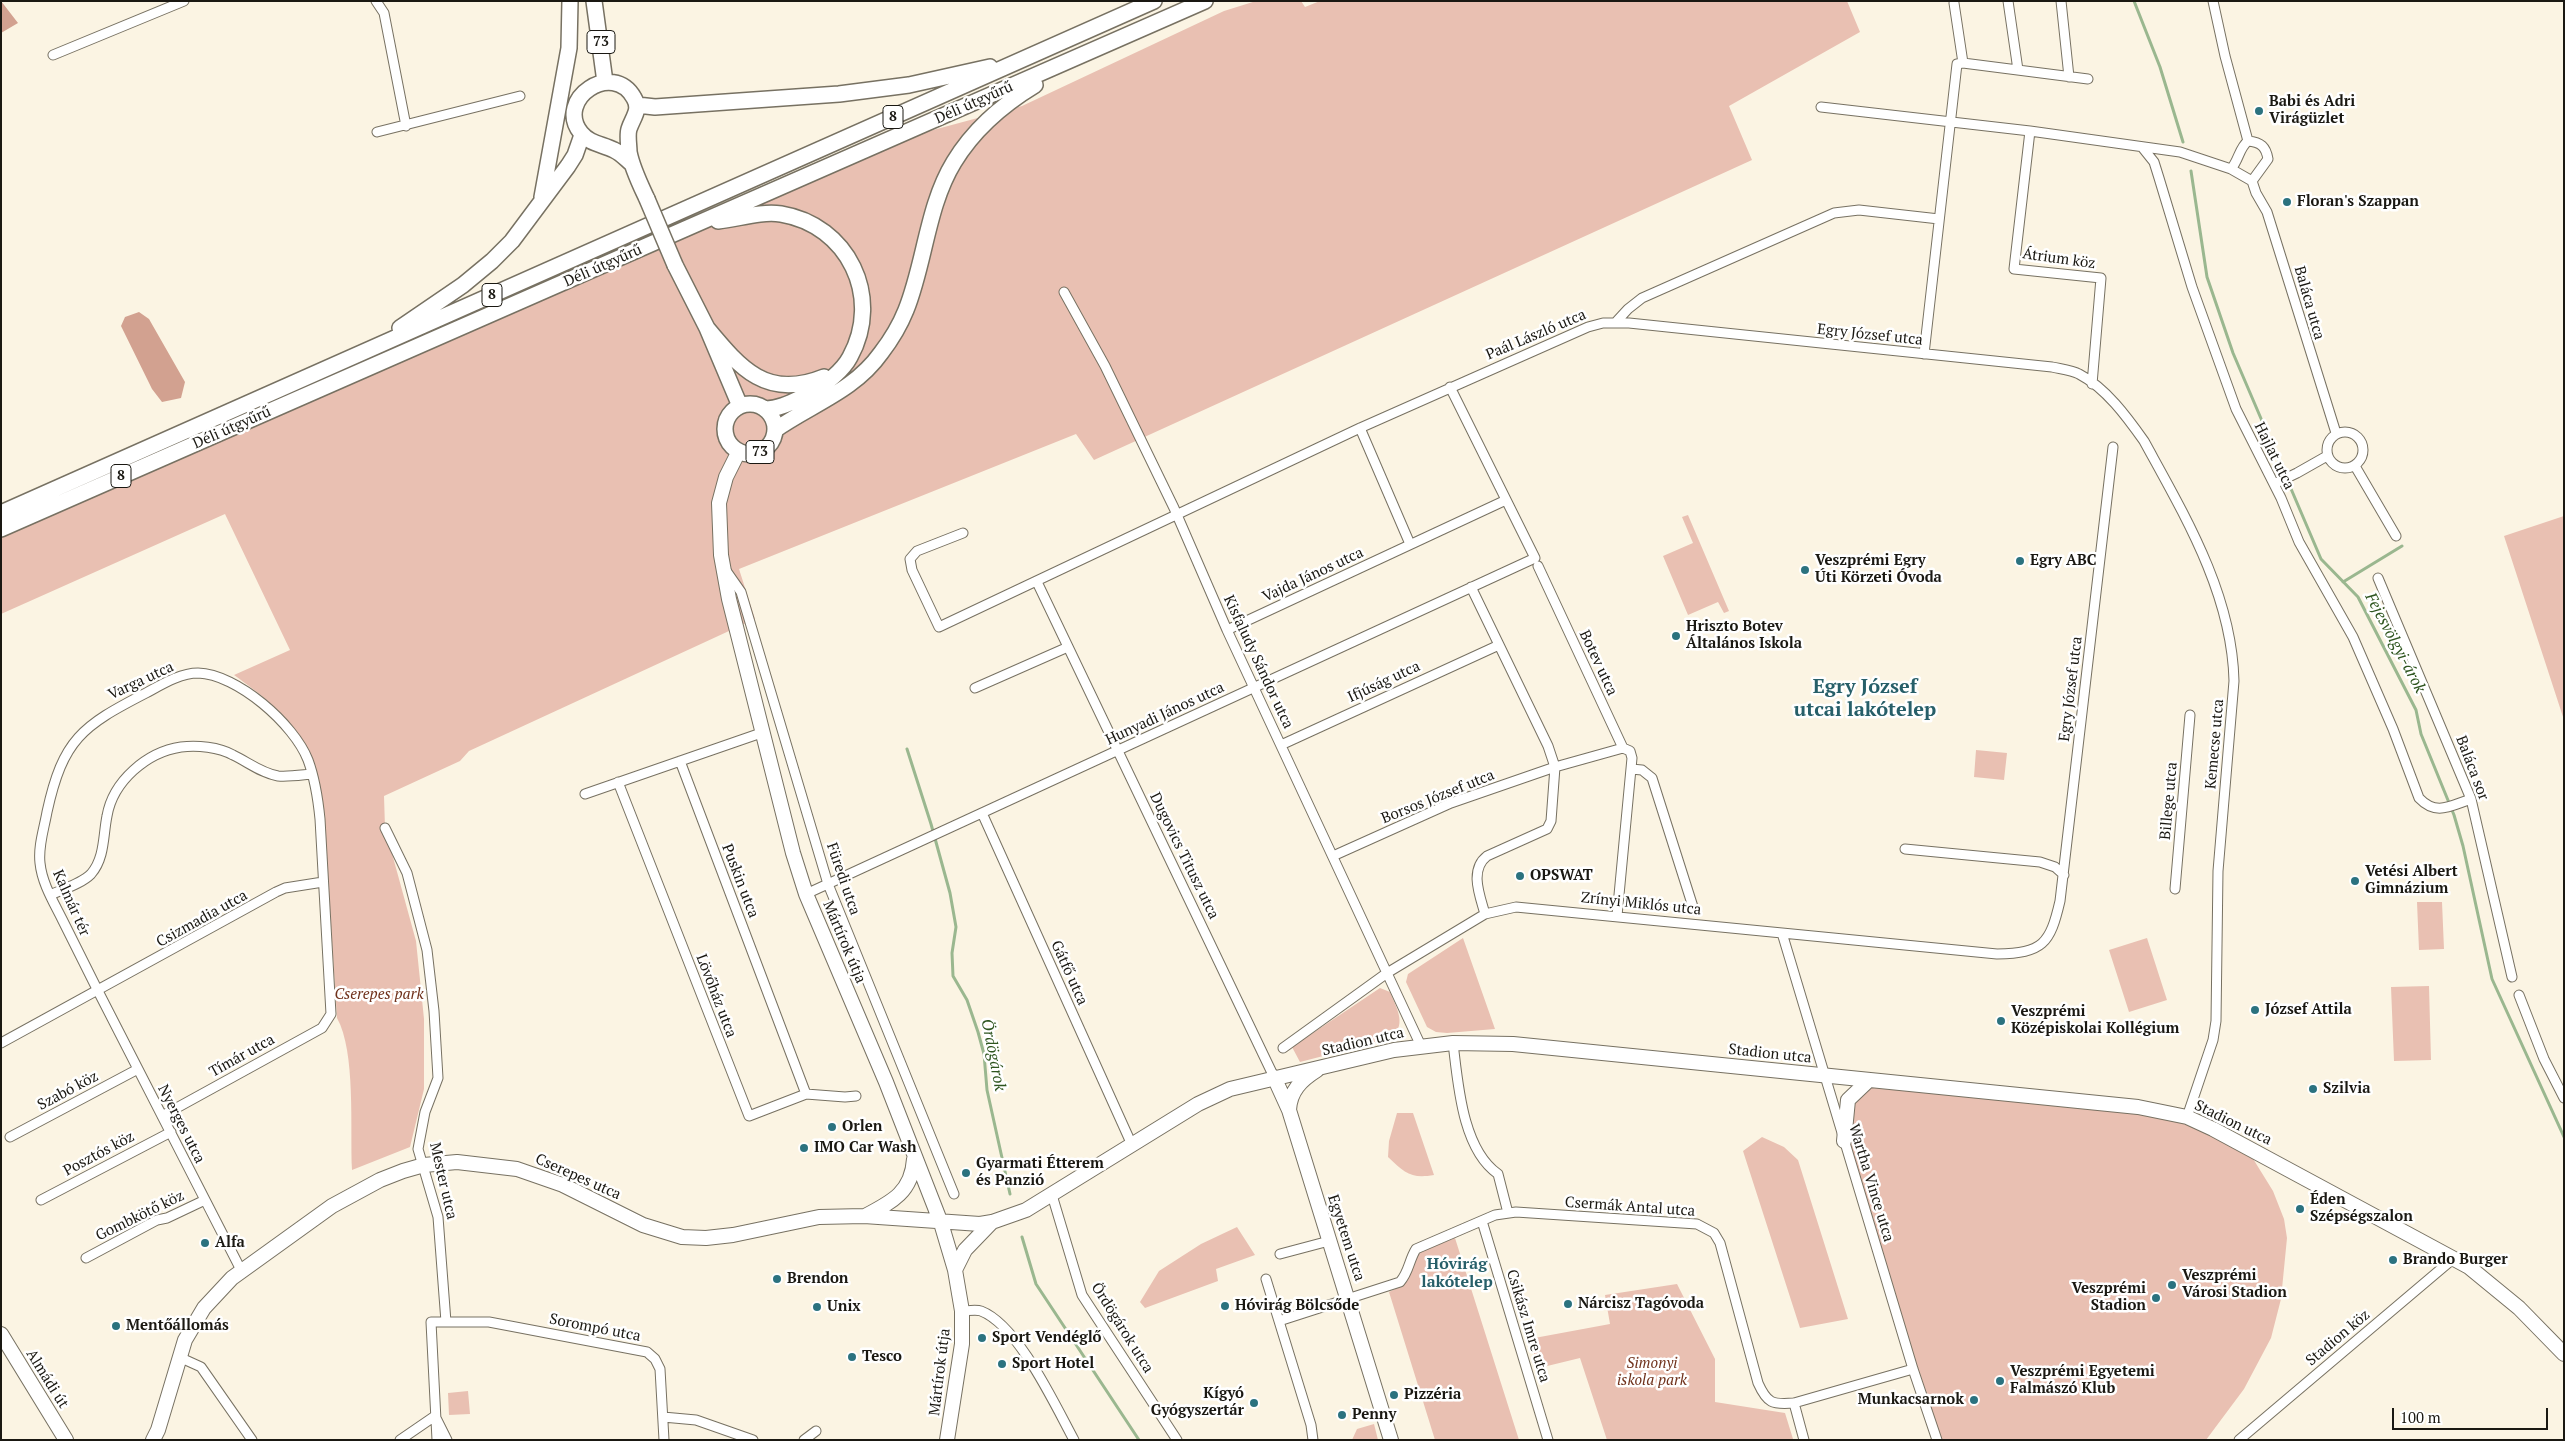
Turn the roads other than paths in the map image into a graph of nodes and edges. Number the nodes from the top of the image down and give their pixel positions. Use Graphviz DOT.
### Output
graph roads {
  1 [pos="184,1"];
  2 [pos="376,1"];
  3 [pos="570,1"];
  4 [pos="594,1"];
  5 [pos="1154,1"];
  6 [pos="1205,1"];
  7 [pos="2008,1"];
  8 [pos="2061,1"];
  9 [pos="2213,1"];
  10 [pos="1954,3"];
  11 [pos="53,55"];
  12 [pos="1024,59"];
  13 [pos="1069,61"];
  14 [pos="1960,63"];
  15 [pos="2018,70"];
  16 [pos="2069,77"];
  17 [pos="2088,79"];
  18 [pos="605,82"];
  19 [pos="520,96"];
  20 [pos="637,105"];
  21 [pos="1821,107"];
  22 [pos="1950,121"];
  23 [pos="406,126"];
  24 [pos="2030,130"];
  25 [pos="377,132"];
  26 [pos="582,135"];
  27 [pos="2248,141"];
  28 [pos="2142,148"];
  29 [pos="632,164"];
  30 [pos="2231,169"];
  31 [pos="2252,182"];
  32 [pos="541,205"];
  33 [pos="1939,219"];
  34 [pos="687,229"];
  35 [pos="1064,292"];
  36 [pos="1616,322"];
  37 [pos="707,328"];
  38 [pos="369,350"];
  39 [pos="1924,354"];
  40 [pos="841,368"];
  41 [pos="2092,384"];
  42 [pos="1450,387"];
  43 [pos="2110,400"];
  44 [pos="740,406"];
  45 [pos="765,409"];
  46 [pos="1360,428"];
  47 [pos="775,430"];
  48 [pos="2336,434"];
  49 [pos="2113,447"];
  50 [pos="739,451"];
  51 [pos="2327,456"];
  52 [pos="2355,466"];
  53 [pos="2278,482"];
  54 [pos="1506,500"];
  55 [pos="1,513"];
  56 [pos="1177,515"];
  57 [pos="1,529"];
  58 [pos="963,533"];
  59 [pos="2396,536"];
  60 [pos="1410,544"];
  61 [pos="1537,562"];
  62 [pos="723,567"];
  63 [pos="2378,578"];
  64 [pos="1037,582"];
  65 [pos="1471,587"];
  66 [pos="1228,630"];
  67 [pos="1499,645"];
  68 [pos="1068,647"];
  69 [pos="1254,687"];
  70 [pos="975,688"];
  71 [pos="2190,715"];
  72 [pos="90,725"];
  73 [pos="764,732"];
  74 [pos="1281,745"];
  75 [pos="1623,748"];
  76 [pos="1118,750"];
  77 [pos="680,761"];
  78 [pos="1556,767"];
  79 [pos="1632,769"];
  80 [pos="312,774"];
  81 [pos="618,782"];
  82 [pos="586,794"];
  83 [pos="2471,799"];
  84 [pos="982,813"];
  85 [pos="386,828"];
  86 [pos="1905,849"];
  87 [pos="1333,856"];
  88 [pos="2064,874"];
  89 [pos="323,882"];
  90 [pos="828,884"];
  91 [pos="2175,889"];
  92 [pos="806,894"];
  93 [pos="50,895"];
  94 [pos="1694,910"];
  95 [pos="1485,914"];
  96 [pos="1618,916"];
  97 [pos="1782,933"];
  98 [pos="2035,947"];
  99 [pos="1387,973"];
  100 [pos="2512,977"];
  101 [pos="98,990"];
  102 [pos="2518,995"];
  103 [pos="331,1014"];
  104 [pos="1,1043"];
  105 [pos="1452,1043"];
  106 [pos="1421,1046"];
  107 [pos="1283,1048"];
  108 [pos="1321,1068"];
  109 [pos="138,1069"];
  110 [pos="1826,1076"];
  111 [pos="1274,1077"];
  112 [pos="1869,1080"];
  113 [pos="806,1094"];
  114 [pos="856,1096"];
  115 [pos="2564,1098"];
  116 [pos="1289,1110"];
  117 [pos="162,1116"];
  118 [pos="2187,1117"];
  119 [pos="170,1132"];
  120 [pos="10,1137"];
  121 [pos="1844,1141"];
  122 [pos="1132,1145"];
  123 [pos="914,1158"];
  124 [pos="424,1165"];
  125 [pos="954,1194"];
  126 [pos="1052,1195"];
  127 [pos="41,1200"];
  128 [pos="205,1200"];
  129 [pos="1508,1213"];
  130 [pos="864,1216"];
  131 [pos="1482,1221"];
  132 [pos="992,1222"];
  133 [pos="941,1223"];
  134 [pos="1329,1240"];
  135 [pos="1280,1254"];
  136 [pos="86,1258"];
  137 [pos="2454,1258"];
  138 [pos="241,1270"];
  139 [pos="955,1270"];
  140 [pos="1266,1279"];
  141 [pos="1348,1299"];
  142 [pos="962,1311"];
  143 [pos="1279,1321"];
  144 [pos="446,1322"];
  145 [pos="1,1334"];
  146 [pos="2564,1354"];
  147 [pos="179,1357"];
  148 [pos="1912,1369"];
  149 [pos="1794,1403"];
  150 [pos="435,1416"];
  151 [pos="663,1417"];
  152 [pos="816,1431"];
  153 [pos="66,1440"];
  154 [pos="152,1440"];
  155 [pos="252,1440"];
  156 [pos="400,1440"];
  157 [pos="437,1440"];
  158 [pos="447,1440"];
  159 [pos="664,1440"];
  160 [pos="753,1440"];
  161 [pos="804,1440"];
  162 [pos="947,1440"];
  163 [pos="1074,1440"];
  164 [pos="1176,1440"];
  165 [pos="1314,1440"];
  166 [pos="1391,1440"];
  167 [pos="1548,1440"];
  168 [pos="1804,1440"];
  169 [pos="1936,1440"];
  170 [pos="2239,1440"];
  1 -- 11 [label="street"];
  2 -- 23 [label="street"];
  3 -- 32 [label="main road"];
  4 -- 18 [label="main road, 73"];
  5 -- 12 [label="main road, Déli útgyűrű / 8"];
  6 -- 13 [label="main road, Déli útgyűrű / 8"];
  7 -- 15 [label="street"];
  8 -- 16 [label="street"];
  9 -- 27 [label="street"];
  10 -- 14 [label="street"];
  12 -- 20 [label="main road"];
  12 -- 38 [label="main road, Déli útgyűrű / 8"];
  13 -- 34 [label="main road, Déli útgyűrű / 8"];
  13 -- 47 [label="main road"];
  14 -- 15 [label="street"];
  14 -- 22 [label="street"];
  15 -- 16 [label="street"];
  16 -- 17 [label="street"];
  18 -- 20 [label="main road"];
  18 -- 26 [label="main road"];
  19 -- 23 [label="street"];
  20 -- 29 [label="main road"];
  21 -- 22 [label="street"];
  22 -- 24 [label="street"];
  22 -- 33 [label="street"];
  23 -- 25 [label="street"];
  24 -- 28 [label="street"];
  24 -- 41 [label="street, Átrium köz"];
  26 -- 29 [label="main road"];
  26 -- 32 [label="main road"];
  27 -- 30 [label="street"];
  27 -- 31 [label="street"];
  28 -- 30 [label="street"];
  28 -- 53 [label="street, Hajlat utca"];
  29 -- 37 [label="main road, bridge"];
  30 -- 31 [label="street"];
  31 -- 48 [label="street, Baláca utca"];
  32 -- 38 [label="main road"];
  33 -- 36 [label="street"];
  33 -- 39 [label="street"];
  34 -- 40 [label="main road"];
  34 -- 57 [label="main road, Déli útgyűrű / 8"];
  35 -- 56 [label="street, Kisfaludy Sándor utca"];
  36 -- 39 [label="street, Egry József utca"];
  36 -- 42 [label="street, Paál László utca"];
  37 -- 40 [label="main road"];
  37 -- 44 [label="main road"];
  38 -- 55 [label="main road, Déli útgyűrű / 8"];
  39 -- 41 [label="street, Egry József utca"];
  40 -- 45 [label="main road"];
  41 -- 43 [label="street, Egry József utca"];
  42 -- 46 [label="street, Paál László utca"];
  42 -- 54 [label="street, Botev utca"];
  43 -- 118 [label="street, Kemecse utca"];
  44 -- 45 [label="main road"];
  44 -- 50 [label="main road, 73"];
  45 -- 47 [label="main road, 73"];
  46 -- 56 [label="street, Paál László utca"];
  46 -- 60 [label="street"];
  47 -- 50 [label="main road, 73"];
  48 -- 51 [label="street"];
  48 -- 52 [label="street"];
  49 -- 88 [label="street, Egry József utca"];
  50 -- 62 [label="street, Mártírok útja"];
  51 -- 52 [label="street"];
  51 -- 53 [label="street"];
  52 -- 59 [label="street"];
  53 -- 83 [label="street, Hajlat utca"];
  54 -- 60 [label="street, Vajda János utca"];
  54 -- 61 [label="street, Botev utca"];
  56 -- 64 [label="street"];
  56 -- 66 [label="street, Kisfaludy Sándor utca"];
  58 -- 64 [label="street"];
  60 -- 66 [label="street, Vajda János utca"];
  61 -- 65 [label="street, Hunyadi János utca"];
  61 -- 75 [label="street, Botev utca"];
  62 -- 73 [label="street, Mártírok útja"];
  62 -- 90 [label="street, Füredi utca"];
  63 -- 83 [label="street, Baláca sor"];
  64 -- 68 [label="street, Dugovics Titusz utca"];
  65 -- 67 [label="street"];
  65 -- 69 [label="street, Hunyadi János utca"];
  66 -- 69 [label="street, Kisfaludy Sándor utca"];
  67 -- 74 [label="street, Ifjúság utca"];
  67 -- 78 [label="street"];
  68 -- 70 [label="street"];
  68 -- 76 [label="street, Dugovics Titusz utca"];
  69 -- 74 [label="street, Kisfaludy Sándor utca"];
  69 -- 76 [label="street, Hunyadi János utca"];
  71 -- 91 [label="street, Billege utca"];
  72 -- 80 [label="street, Varga utca"];
  72 -- 93 [label="street, Kalmár tér"];
  73 -- 77 [label="street"];
  73 -- 92 [label="street, Mártírok útja"];
  74 -- 87 [label="street, Kisfaludy Sándor utca"];
  75 -- 78 [label="street, Borsos József utca"];
  75 -- 79 [label="street, Botev utca"];
  76 -- 84 [label="street, Hunyadi János utca"];
  76 -- 111 [label="street, Dugovics Titusz utca"];
  77 -- 81 [label="street"];
  77 -- 113 [label="street, Puskin utca"];
  78 -- 87 [label="street, Borsos József utca"];
  78 -- 95 [label="street"];
  79 -- 94 [label="street"];
  79 -- 96 [label="street, Botev utca"];
  80 -- 89 [label="street, Varga utca"];
  80 -- 93 [label="street"];
  81 -- 82 [label="street"];
  81 -- 113 [label="street, Lövőház utca"];
  83 -- 100 [label="street, Baláca sor"];
  84 -- 90 [label="street, Hunyadi János utca"];
  84 -- 122 [label="street, Gátfő utca"];
  85 -- 124 [label="street, Mester utca"];
  86 -- 88 [label="street"];
  87 -- 99 [label="street, Kisfaludy Sándor utca"];
  88 -- 98 [label="street, Egry József utca"];
  89 -- 101 [label="street, Csizmadia utca"];
  89 -- 103 [label="street, Varga utca"];
  90 -- 92 [label="street, Hunyadi János utca"];
  90 -- 125 [label="street, Füredi utca"];
  92 -- 123 [label="street, Mártírok útja"];
  93 -- 101 [label="street, Kalmár tér"];
  95 -- 96 [label="street, Zrínyi Miklós utca"];
  95 -- 99 [label="street, Zrínyi Miklós utca"];
  96 -- 97 [label="street, Zrínyi Miklós utca"];
  97 -- 98 [label="street, Zrínyi Miklós utca"];
  97 -- 110 [label="street, Wartha Vince utca"];
  99 -- 106 [label="street, Kisfaludy Sándor utca"];
  99 -- 107 [label="street, Zrínyi Miklós utca"];
  101 -- 104 [label="street"];
  101 -- 109 [label="street, Nyerges utca"];
  102 -- 115 [label="street"];
  103 -- 117 [label="street, Tímár utca"];
  105 -- 106 [label="street, Stadion utca"];
  105 -- 110 [label="street, Stadion utca"];
  105 -- 129 [label="street"];
  106 -- 108 [label="street, Stadion utca"];
  108 -- 111 [label="street, Stadion utca"];
  108 -- 116 [label="street"];
  109 -- 117 [label="street, Nyerges utca"];
  109 -- 120 [label="street, Szabó köz"];
  110 -- 112 [label="street, Stadion utca"];
  110 -- 121 [label="street, Wartha Vince utca"];
  111 -- 116 [label="street, Egyetem utca"];
  111 -- 122 [label="street, Stadion utca"];
  112 -- 118 [label="street, Stadion utca"];
  112 -- 121 [label="street"];
  113 -- 114 [label="street, Lövőház utca"];
  116 -- 134 [label="street, Egyetem utca"];
  117 -- 119 [label="street, Nyerges utca"];
  118 -- 137 [label="street, Stadion utca"];
  119 -- 127 [label="street, Posztós köz"];
  119 -- 128 [label="street, Nyerges utca"];
  121 -- 148 [label="street, Wartha Vince utca"];
  122 -- 126 [label="street, Stadion utca"];
  123 -- 130 [label="street"];
  123 -- 133 [label="street, Mártírok útja"];
  124 -- 130 [label="street, Cserepes utca"];
  124 -- 138 [label="street, Cserepes utca"];
  124 -- 144 [label="street, Mester utca"];
  126 -- 132 [label="street, Stadion utca"];
  126 -- 164 [label="street, Ördögárok utca"];
  128 -- 136 [label="street, Gombkötő köz"];
  128 -- 138 [label="street, Nyerges utca"];
  129 -- 131 [label="street, Csermák Antal utca"];
  129 -- 149 [label="street, Csermák Antal utca"];
  130 -- 133 [label="street, Cserepes utca"];
  131 -- 141 [label="street, Csermák Antal utca"];
  131 -- 167 [label="street, Csikász Imre utca"];
  132 -- 133 [label="street, Stadion utca"];
  132 -- 139 [label="street"];
  133 -- 139 [label="street, Mártírok útja"];
  134 -- 135 [label="street"];
  134 -- 141 [label="street, Egyetem utca"];
  137 -- 146 [label="street, Stadion utca"];
  137 -- 170 [label="street, Stadion köz"];
  138 -- 147 [label="street, Cserepes utca"];
  139 -- 142 [label="street, Mártírok útja"];
  140 -- 143 [label="street"];
  141 -- 143 [label="street, Csermák Antal utca"];
  141 -- 166 [label="street, Egyetem utca"];
  142 -- 162 [label="street, Mártírok útja"];
  142 -- 163 [label="street"];
  143 -- 165 [label="street"];
  144 -- 150 [label="street"];
  144 -- 151 [label="street, Sorompó utca"];
  145 -- 153 [label="street, Almádi út"];
  147 -- 154 [label="street, Cserepes utca"];
  147 -- 155 [label="street"];
  148 -- 149 [label="street, Csermák Antal utca"];
  148 -- 169 [label="street, Wartha Vince utca"];
  149 -- 168 [label="street"];
  150 -- 156 [label="street"];
  150 -- 157 [label="street"];
  150 -- 158 [label="street"];
  151 -- 159 [label="street, Sorompó utca"];
  151 -- 160 [label="street"];
  152 -- 161 [label="street"];
}
